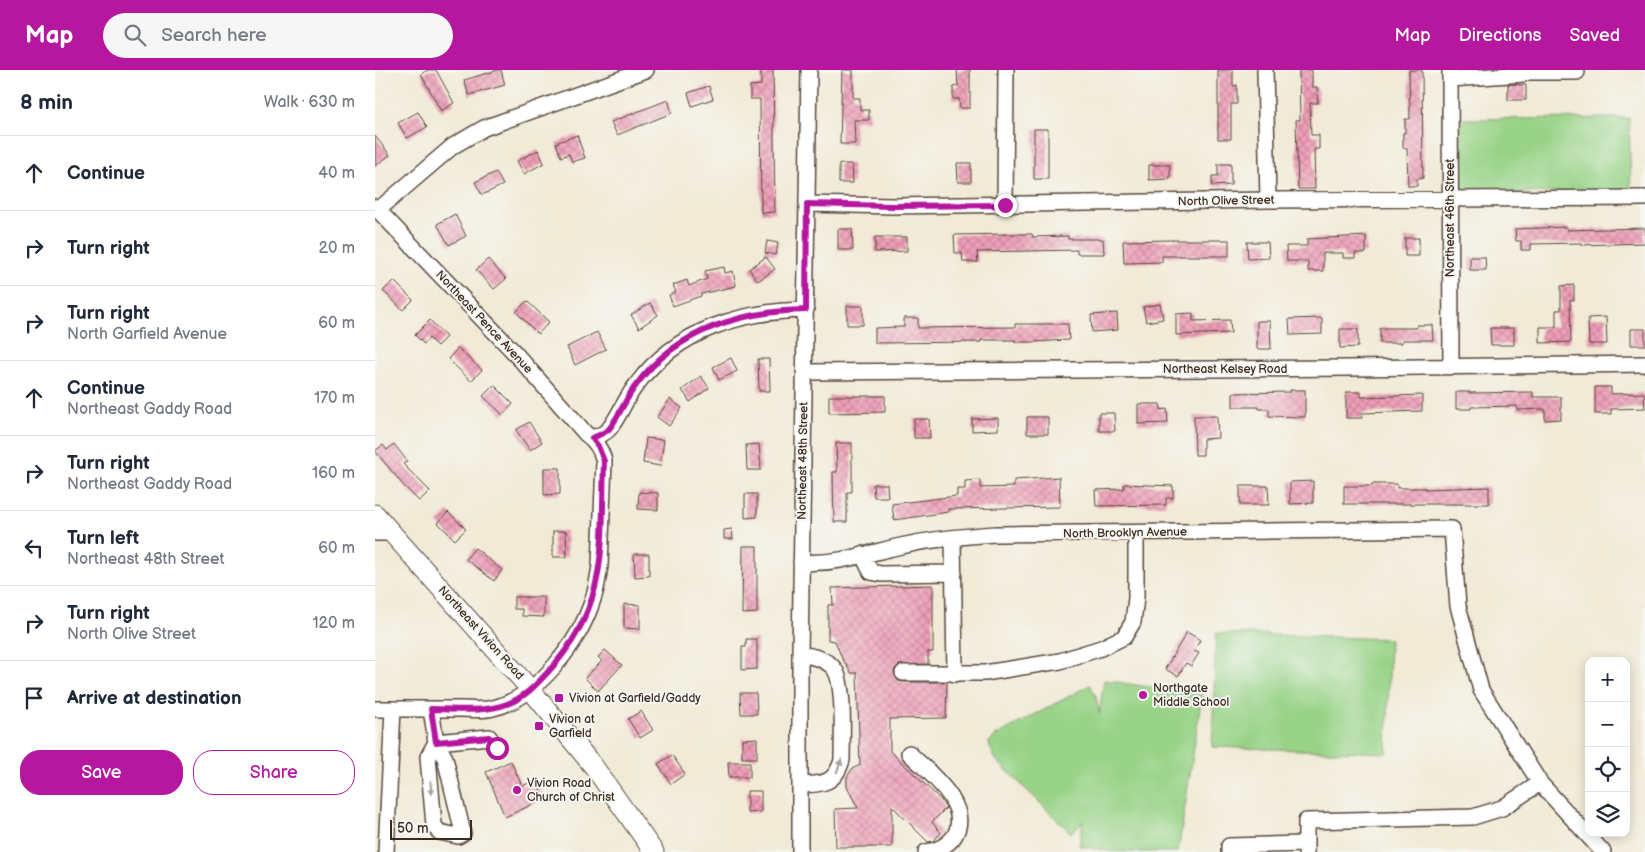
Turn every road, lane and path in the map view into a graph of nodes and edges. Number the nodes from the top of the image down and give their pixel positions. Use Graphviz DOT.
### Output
graph roads {
  1 [pos="646,70"];
  2 [pos="809,70"];
  3 [pos="1006,70"];
  4 [pos="1265,70"];
  5 [pos="1530,71"];
  6 [pos="1577,72"];
  7 [pos="1493,73"];
  8 [pos="1450,75"];
  9 [pos="1645,198"];
  10 [pos="1450,199"];
  11 [pos="1268,200"];
  12 [pos="807,204"];
  13 [pos="1005,205"];
  14 [pos="377,209"];
  15 [pos="806,310"];
  16 [pos="1645,364"];
  17 [pos="1451,367"];
  18 [pos="805,372"];
  19 [pos="592,438"];
  20 [pos="375,514"];
  21 [pos="1136,532"];
  22 [pos="383,533"];
  23 [pos="953,538"];
  24 [pos="862,554"];
  25 [pos="801,562"];
  26 [pos="954,573"];
  27 [pos="800,654"];
  28 [pos="903,674"];
  29 [pos="955,674"];
  30 [pos="531,690"];
  31 [pos="375,709"];
  32 [pos="393,709"];
  33 [pos="431,709"];
  34 [pos="436,742"];
  35 [pos="497,748"];
  36 [pos="909,753"];
  37 [pos="1540,783"];
  38 [pos="800,785"];
  39 [pos="1306,848"];
  40 [pos="1595,849"];
  41 [pos="386,852"];
  42 [pos="654,852"];
  43 [pos="800,852"];
  44 [pos="926,852"];
  45 [pos="1229,852"];
  1 -- 14 [label="street"];
  2 -- 12 [label="street, Northeast 48th Street"];
  3 -- 13 [label="street"];
  4 -- 11 [label="street"];
  5 -- 6 [label="street"];
  5 -- 7 [label="street"];
  7 -- 8 [label="street"];
  8 -- 10 [label="street, Northeast 46th Street"];
  9 -- 10 [label="street, North Olive Street"];
  10 -- 11 [label="street, North Olive Street"];
  10 -- 17 [label="street, Northeast 46th Street"];
  11 -- 13 [label="street, North Olive Street"];
  12 -- 13 [label="street, North Olive Street"];
  12 -- 15 [label="street, Northeast 48th Street"];
  14 -- 19 [label="street, Northeast Pence Avenue"];
  15 -- 18 [label="street, Northeast 48th Street"];
  15 -- 19 [label="street"];
  16 -- 17 [label="street, Northeast Kelsey Road"];
  17 -- 18 [label="street, Northeast Kelsey Road"];
  18 -- 25 [label="street, Northeast 48th Street"];
  19 -- 30 [label="street, Northeast Pence Avenue"];
  20 -- 22 [label="main road, Northeast Vivion Road"];
  21 -- 23 [label="street, North Brooklyn Avenue"];
  21 -- 29 [label="street"];
  21 -- 37 [label="street, North Brooklyn Avenue"];
  22 -- 30 [label="main road, Northeast Vivion Road"];
  23 -- 24 [label="street, North Brooklyn Avenue"];
  23 -- 26 [label="street"];
  24 -- 25 [label="street, North Brooklyn Avenue"];
  24 -- 26 [label="street"];
  25 -- 27 [label="street, Northeast 48th Street"];
  26 -- 29 [label="street"];
  27 -- 38 [label="street, Northeast 48th Street"];
  38 -- 27 [label="street, one-way"];
  28 -- 29 [label="street"];
  30 -- 33 [label="street, Northeast Pence Avenue"];
  30 -- 42 [label="main road, Northeast Vivion Road"];
  31 -- 32 [label="street, Northeast Pence Avenue"];
  32 -- 33 [label="street, Northeast Pence Avenue"];
  32 -- 41 [label="street"];
  33 -- 34 [label="street"];
  34 -- 34 [label="street, one-way"];
  34 -- 35 [label="street"];
  36 -- 44 [label="street"];
  37 -- 39 [label="street"];
  37 -- 40 [label="street"];
  38 -- 43 [label="street, Northeast 48th Street"];
  39 -- 45 [label="street"];
}
